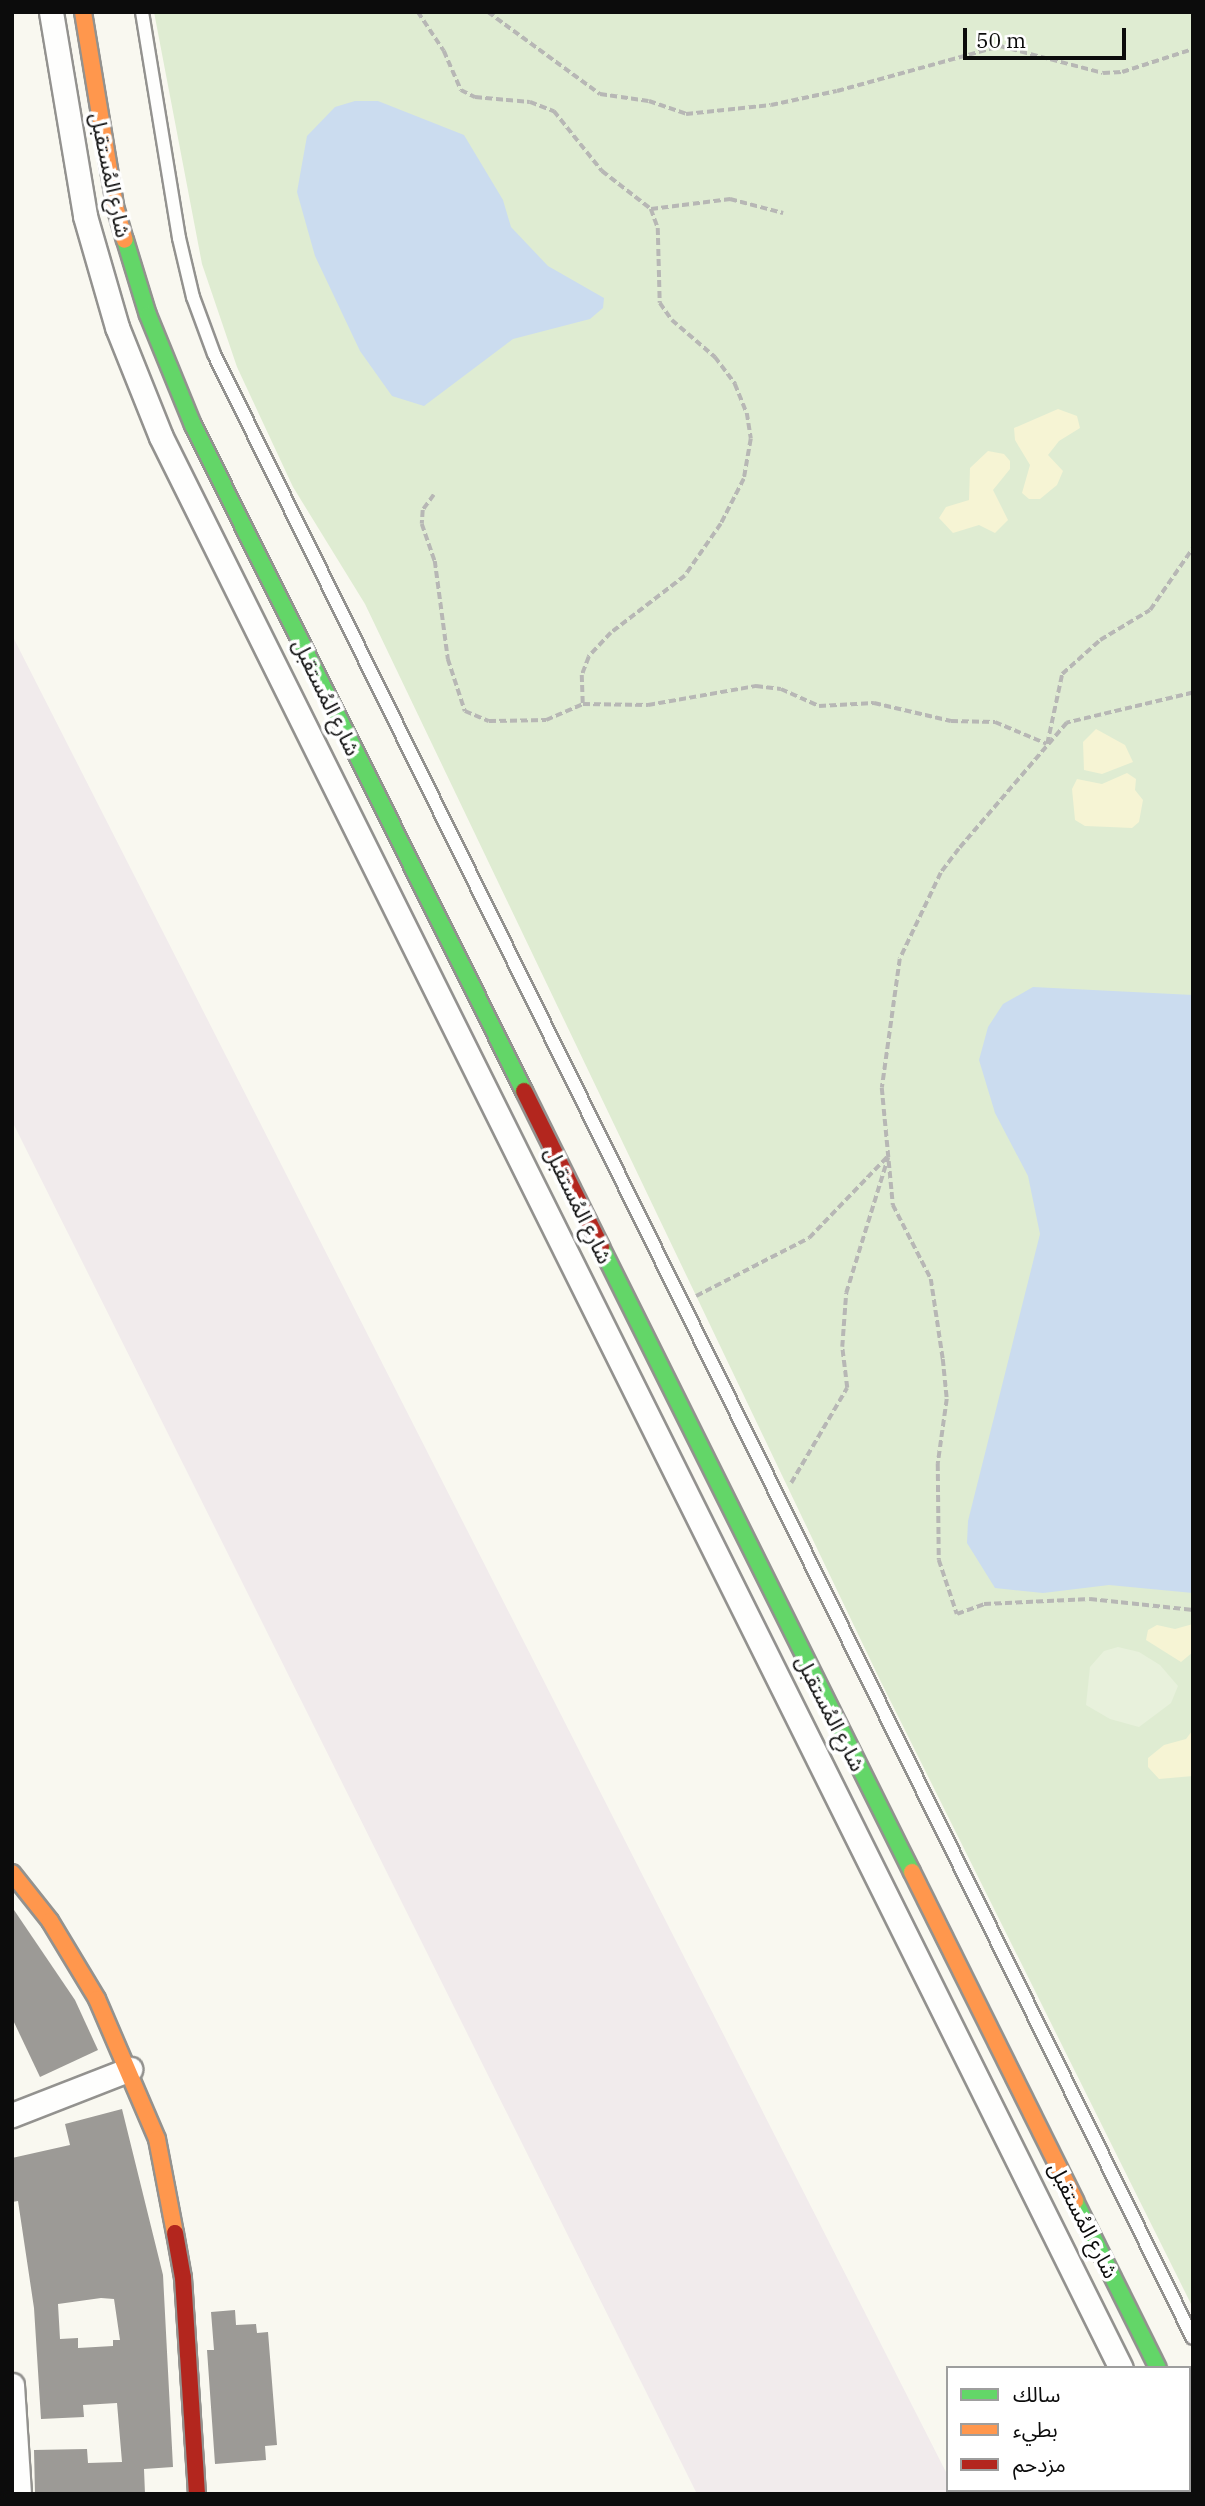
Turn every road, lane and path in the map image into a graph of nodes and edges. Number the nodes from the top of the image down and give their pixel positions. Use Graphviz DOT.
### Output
graph roads {
  1 [pos="51,12"];
  2 [pos="83,12"];
  3 [pos="142,12"];
  4 [pos="418,12"];
  5 [pos="488,12"];
  6 [pos="1193,49"];
  7 [pos="651,209"];
  8 [pos="782,213"];
  9 [pos="434,495"];
  10 [pos="1193,548"];
  11 [pos="1193,693"];
  12 [pos="583,704"];
  13 [pos="1047,744"];
  14 [pos="889,1155"];
  15 [pos="682,1303"];
  16 [pos="779,1500"];
  17 [pos="1193,1610"];
  18 [pos="12,1873"];
  19 [pos="130,2069"];
  20 [pos="12,2115"];
  21 [pos="1193,2338"];
  22 [pos="1120,2366"];
  23 [pos="1157,2366"];
  24 [pos="12,2385"];
  25 [pos="19,2494"];
  26 [pos="197,2494"];
  1 -- 22 [label="street, شارع المُستقبل"];
  2 -- 23 [label="street, شارع المُستقبل"];
  3 -- 15 [label="lane"];
  4 -- 7 [label="path"];
  5 -- 6 [label="path"];
  7 -- 8 [label="path"];
  7 -- 12 [label="path"];
  9 -- 12 [label="path"];
  10 -- 13 [label="path"];
  11 -- 13 [label="path"];
  12 -- 13 [label="path"];
  13 -- 14 [label="path"];
  14 -- 15 [label="path"];
  14 -- 16 [label="path"];
  14 -- 17 [label="path"];
  15 -- 16 [label="lane"];
  16 -- 21 [label="lane"];
  18 -- 19 [label="street"];
  19 -- 20 [label="street"];
  19 -- 26 [label="street"];
  24 -- 25 [label="street"];
}
